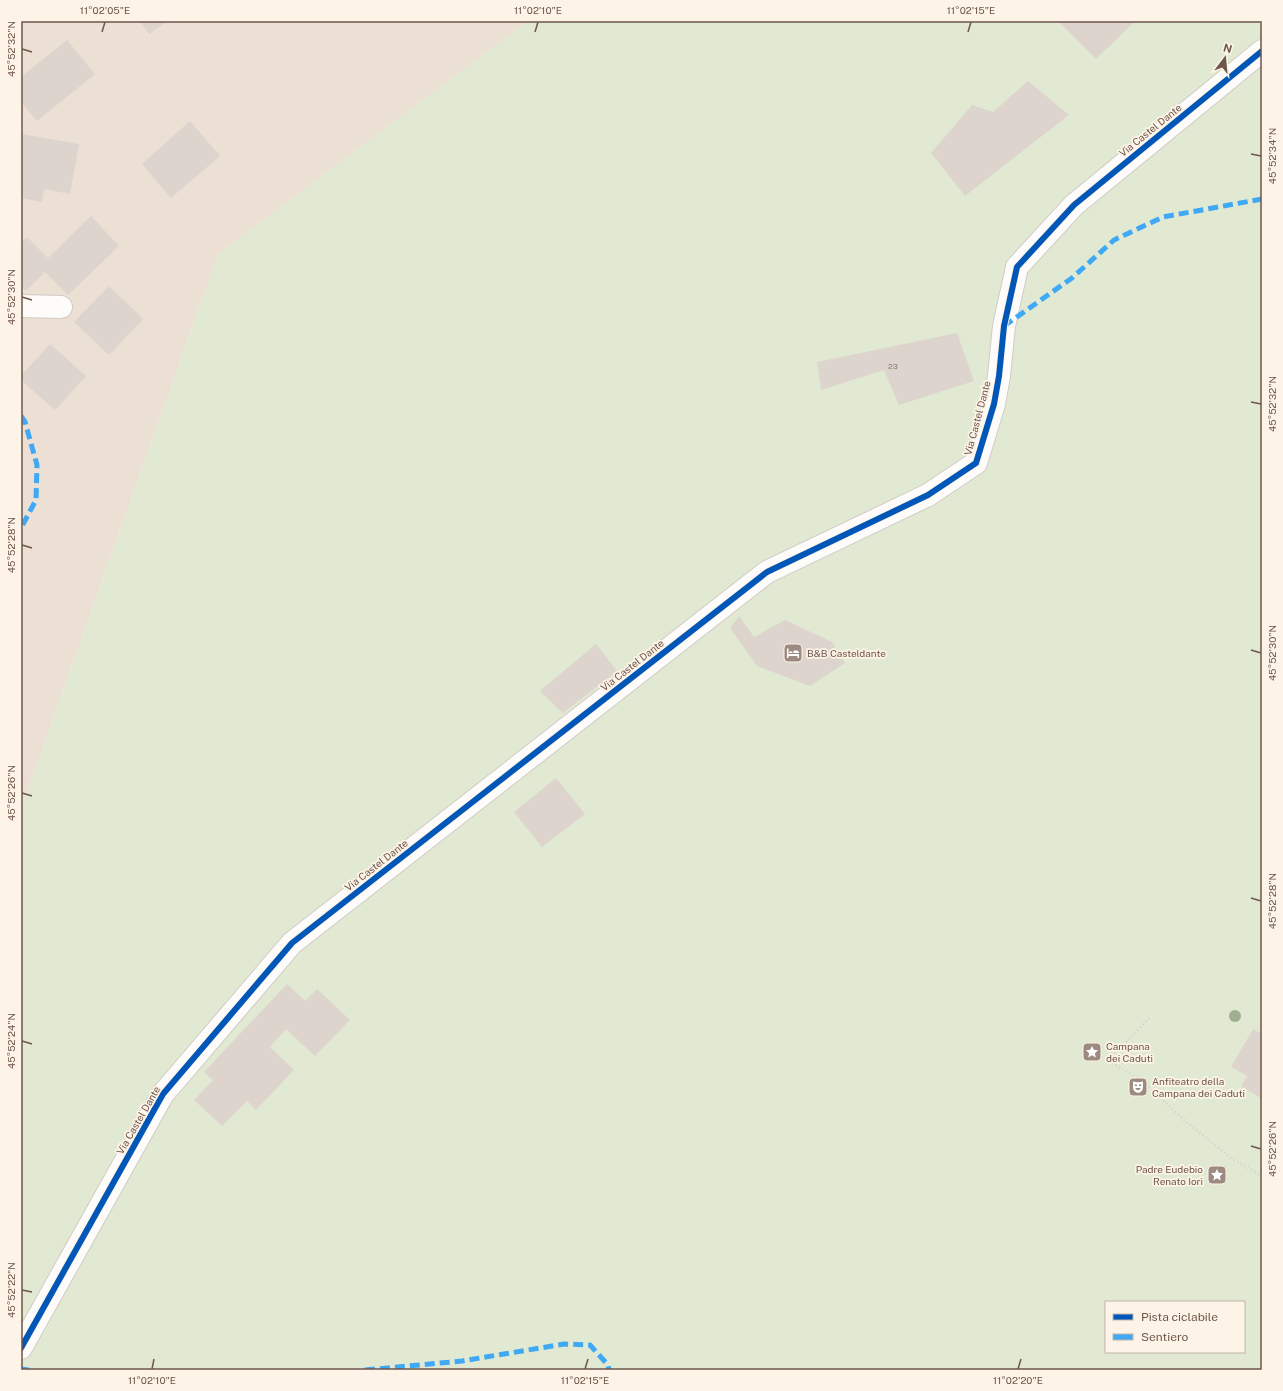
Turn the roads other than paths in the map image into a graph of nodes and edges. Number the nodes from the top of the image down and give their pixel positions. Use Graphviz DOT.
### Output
graph roads {
  1 [pos="1262,51"];
  2 [pos="21,306"];
  3 [pos="61,307"];
  4 [pos="21,1348"];
  1 -- 4 [label="street, Via Castel Dante"];
  2 -- 3 [label="street"];
}
